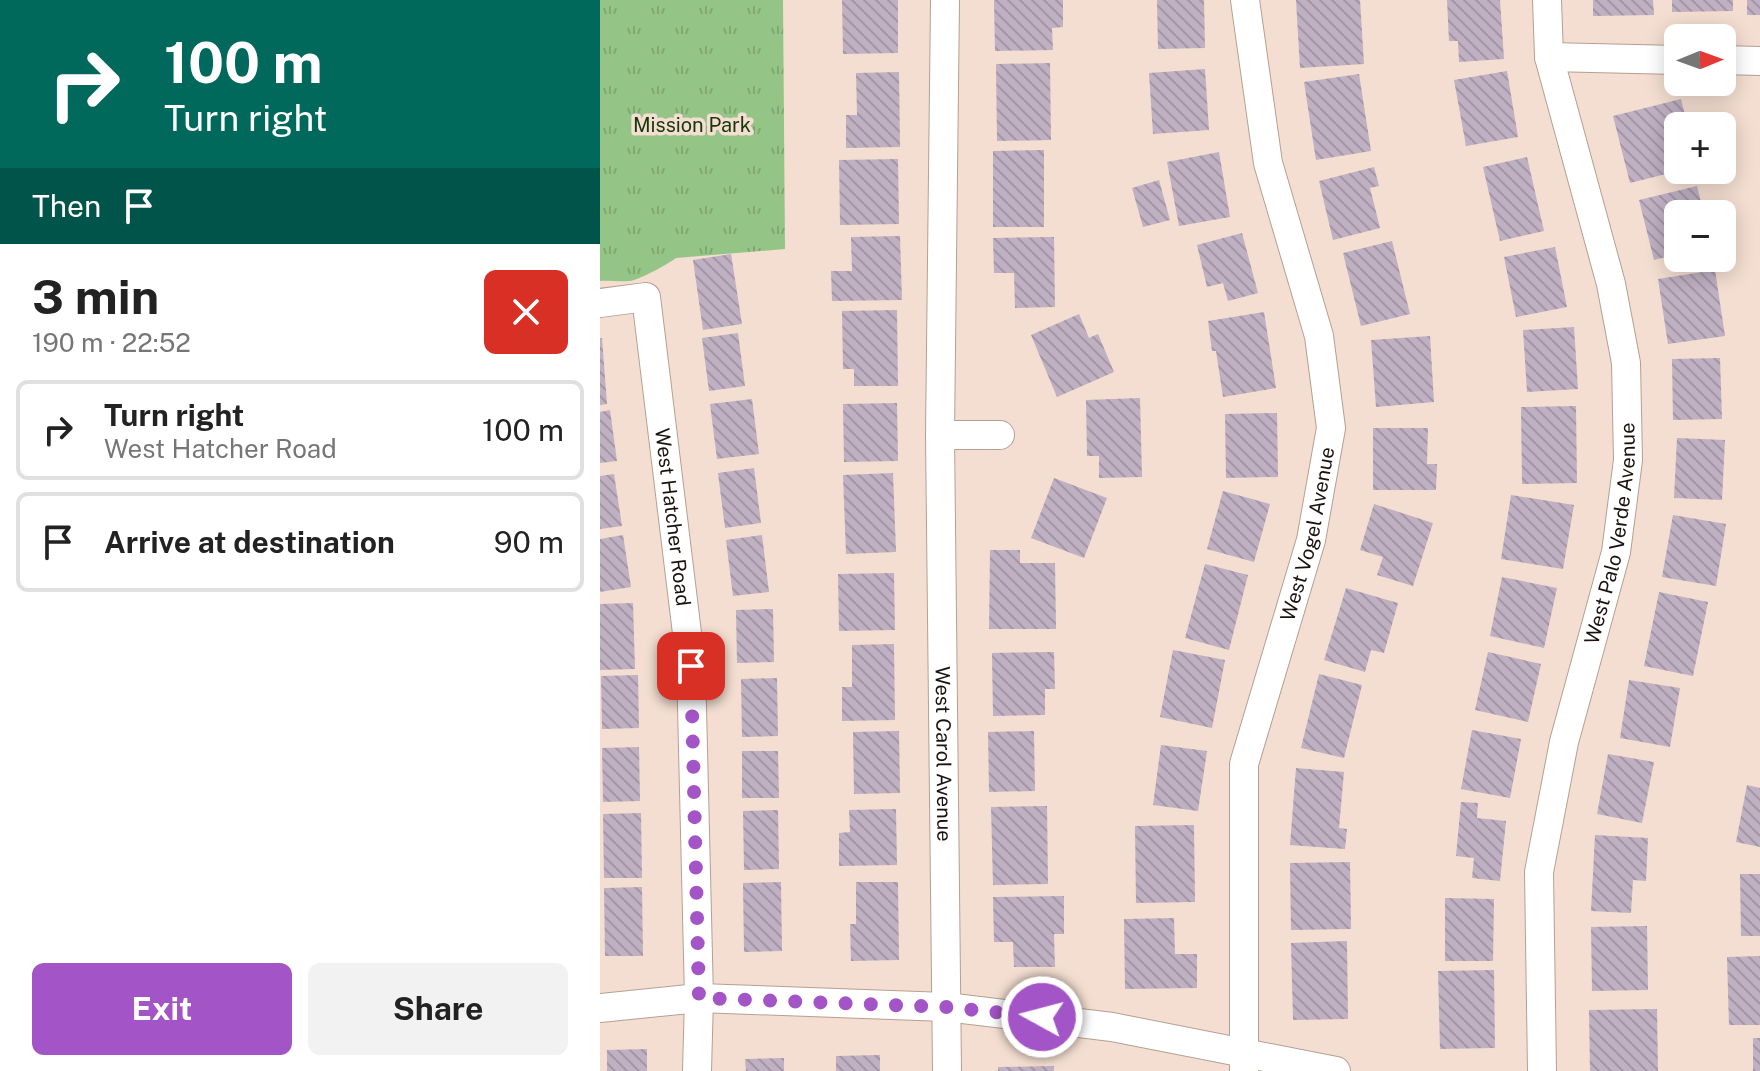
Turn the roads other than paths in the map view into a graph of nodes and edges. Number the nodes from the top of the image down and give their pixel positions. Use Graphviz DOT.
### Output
graph roads {
  1 [pos="945,0"];
  2 [pos="1245,0"];
  3 [pos="1547,0"];
  4 [pos="1549,57"];
  5 [pos="1664,60"];
  6 [pos="1736,60"];
  7 [pos="1760,61"];
  8 [pos="600,303"];
  9 [pos="940,435"];
  10 [pos="1000,435"];
  11 [pos="699,998"];
  12 [pos="946,1007"];
  13 [pos="600,1008"];
  14 [pos="1244,1061"];
  15 [pos="697,1071"];
  16 [pos="947,1071"];
  17 [pos="1336,1071"];
  18 [pos="1542,1071"];
  1 -- 9 [label="street, West Carol Avenue"];
  2 -- 14 [label="street, West Vogel Avenue"];
  3 -- 4 [label="street, West Palo Verde Avenue"];
  4 -- 5 [label="street"];
  4 -- 18 [label="street, West Palo Verde Avenue"];
  6 -- 7 [label="street"];
  8 -- 11 [label="street, West Hatcher Road"];
  9 -- 10 [label="street"];
  9 -- 12 [label="street, West Carol Avenue"];
  11 -- 12 [label="street"];
  11 -- 13 [label="street"];
  11 -- 15 [label="street, West Hatcher Road"];
  12 -- 14 [label="street"];
  12 -- 16 [label="street, West Carol Avenue"];
  14 -- 17 [label="street"];
}
